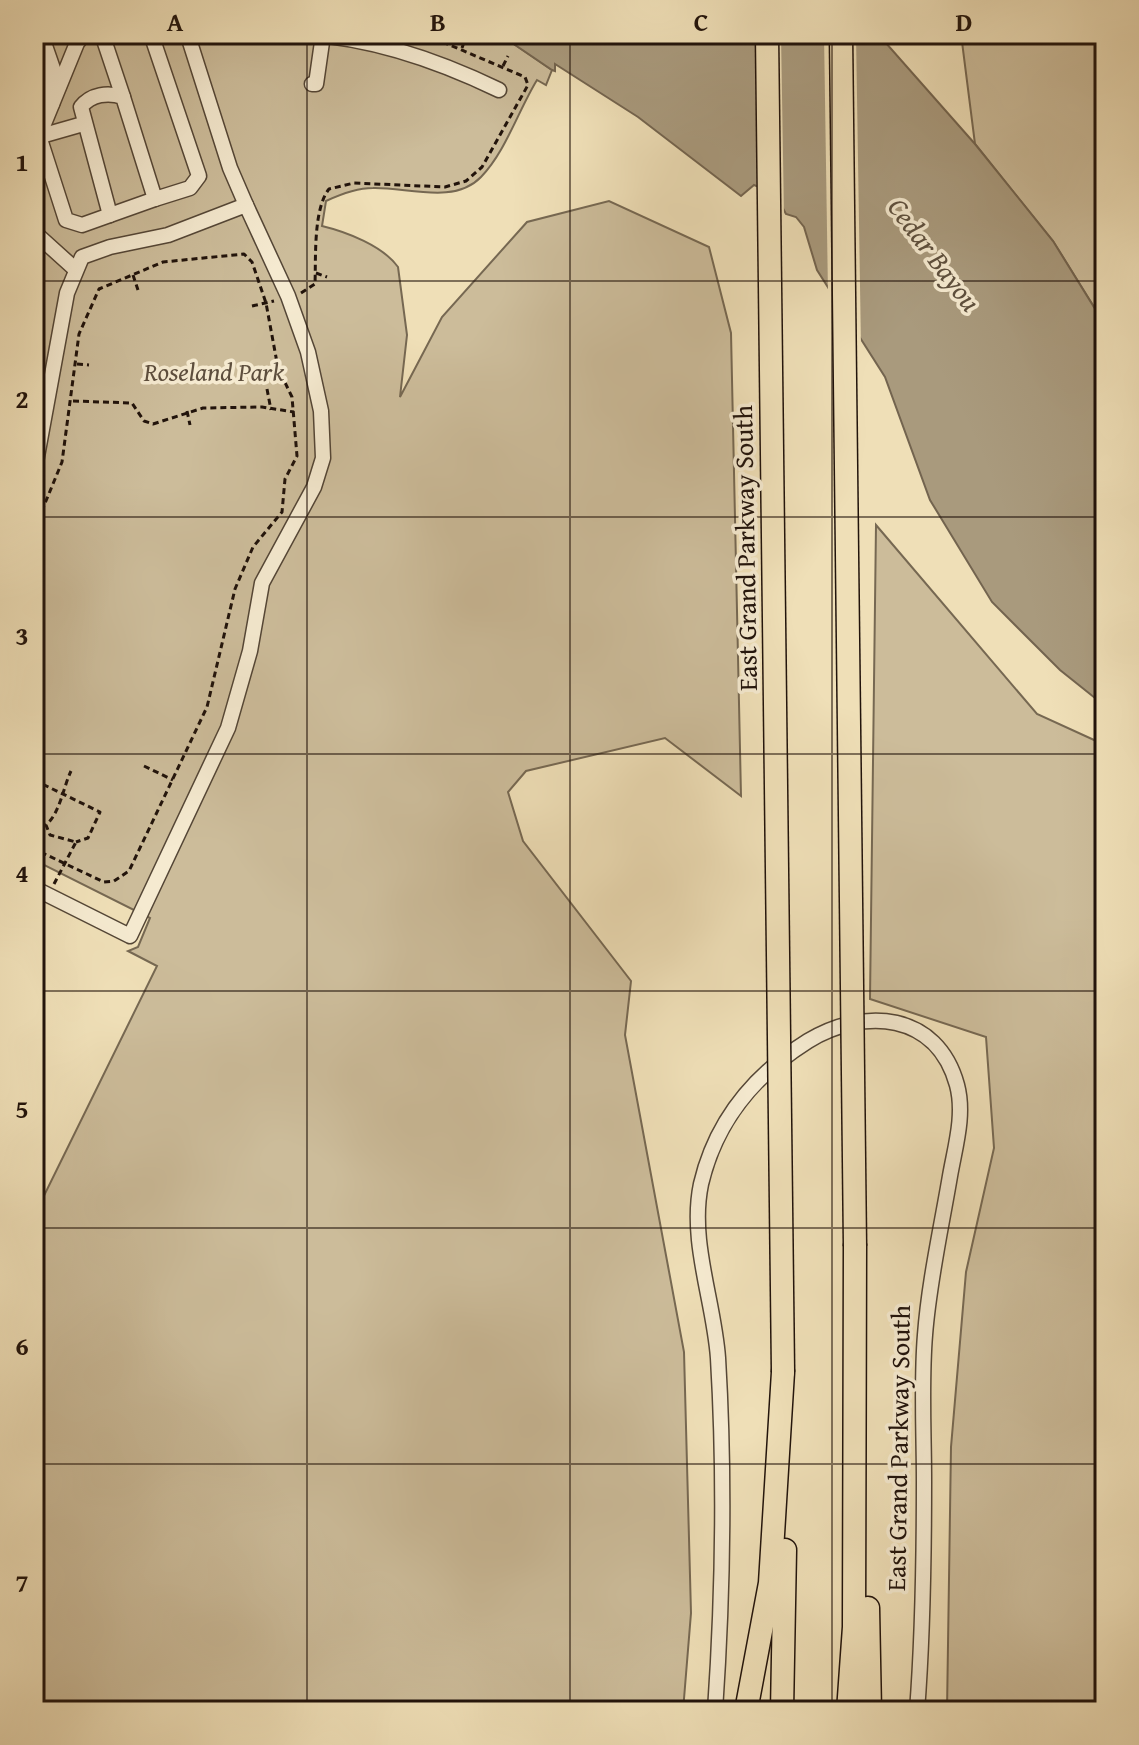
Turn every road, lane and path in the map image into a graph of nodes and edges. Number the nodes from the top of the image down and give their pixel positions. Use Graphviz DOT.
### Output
graph roads {
  1 [pos="41,34"];
  2 [pos="84,34"];
  3 [pos="102,34"];
  4 [pos="151,34"];
  5 [pos="231,34"];
  6 [pos="306,34"];
  7 [pos="424,34"];
  8 [pos="767,34"];
  9 [pos="841,34"];
  10 [pos="323,35"];
  11 [pos="466,37"];
  12 [pos="462,48"];
  13 [pos="34,53"];
  14 [pos="508,56"];
  15 [pos="503,66"];
  16 [pos="312,84"];
  17 [pos="59,86"];
  18 [pos="499,90"];
  19 [pos="123,97"];
  20 [pos="52,104"];
  21 [pos="83,124"];
  22 [pos="36,137"];
  23 [pos="155,199"];
  24 [pos="246,205"];
  25 [pos="110,215"];
  26 [pos="34,232"];
  27 [pos="75,269"];
  28 [pos="316,273"];
  29 [pos="133,275"];
  30 [pos="327,277"];
  31 [pos="138,290"];
  32 [pos="288,296"];
  33 [pos="266,303"];
  34 [pos="252,306"];
  35 [pos="76,364"];
  36 [pos="89,365"];
  37 [pos="267,389"];
  38 [pos="72,401"];
  39 [pos="271,410"];
  40 [pos="187,411"];
  41 [pos="294,412"];
  42 [pos="190,425"];
  43 [pos="34,473"];
  44 [pos="34,530"];
  45 [pos="43,647"];
  46 [pos="34,648"];
  47 [pos="144,766"];
  48 [pos="71,771"];
  49 [pos="34,780"];
  50 [pos="173,780"];
  51 [pos="61,793"];
  52 [pos="76,842"];
  53 [pos="34,849"];
  54 [pos="64,866"];
  55 [pos="34,888"];
  56 [pos="48,895"];
  57 [pos="783,1372"];
  58 [pos="857,1409"];
  59 [pos="715,1711"];
  60 [pos="746,1711"];
  61 [pos="782,1711"];
  62 [pos="848,1711"];
  63 [pos="870,1711"];
  64 [pos="917,1711"];
  1 -- 17 [label="street"];
  2 -- 17 [label="street"];
  3 -- 19 [label="street"];
  4 -- 23 [label="street"];
  5 -- 24 [label="street"];
  6 -- 10 [label="street"];
  7 -- 12 [label="path"];
  8 -- 57 [label="highway, East Grand Parkway South, bridge"];
  9 -- 58 [label="highway, East Grand Parkway South, bridge"];
  10 -- 16 [label="street"];
  10 -- 18 [label="street"];
  11 -- 12 [label="path"];
  12 -- 15 [label="path"];
  13 -- 20 [label="street"];
  14 -- 15 [label="path"];
  15 -- 28 [label="path"];
  17 -- 20 [label="street"];
  19 -- 21 [label="street"];
  19 -- 23 [label="street"];
  20 -- 22 [label="street"];
  21 -- 22 [label="street"];
  21 -- 25 [label="street"];
  22 -- 25 [label="street"];
  23 -- 25 [label="street"];
  24 -- 27 [label="street"];
  24 -- 32 [label="street"];
  26 -- 27 [label="street"];
  27 -- 43 [label="street"];
  28 -- 30 [label="path"];
  28 -- 32 [label="path"];
  29 -- 31 [label="path"];
  29 -- 33 [label="path"];
  29 -- 35 [label="path"];
  32 -- 33 [label="path"];
  32 -- 56 [label="street"];
  33 -- 34 [label="path"];
  33 -- 41 [label="path"];
  35 -- 36 [label="path"];
  35 -- 38 [label="path"];
  37 -- 39 [label="path"];
  38 -- 40 [label="path"];
  38 -- 44 [label="path"];
  39 -- 40 [label="path"];
  39 -- 41 [label="path"];
  40 -- 42 [label="path"];
  41 -- 50 [label="path"];
  45 -- 46 [label="path"];
  47 -- 50 [label="path"];
  48 -- 51 [label="path"];
  49 -- 51 [label="path"];
  50 -- 54 [label="path"];
  51 -- 52 [label="path"];
  51 -- 52 [label="path"];
  52 -- 54 [label="path"];
  53 -- 54 [label="path"];
  54 -- 56 [label="path"];
  55 -- 56 [label="street"];
  57 -- 60 [label="highway"];
  57 -- 61 [label="highway, East Grand Parkway South"];
  58 -- 62 [label="highway, East Grand Parkway South"];
  58 -- 63 [label="highway"];
  59 -- 64 [label="street, East Grand Parkway South"];
}
